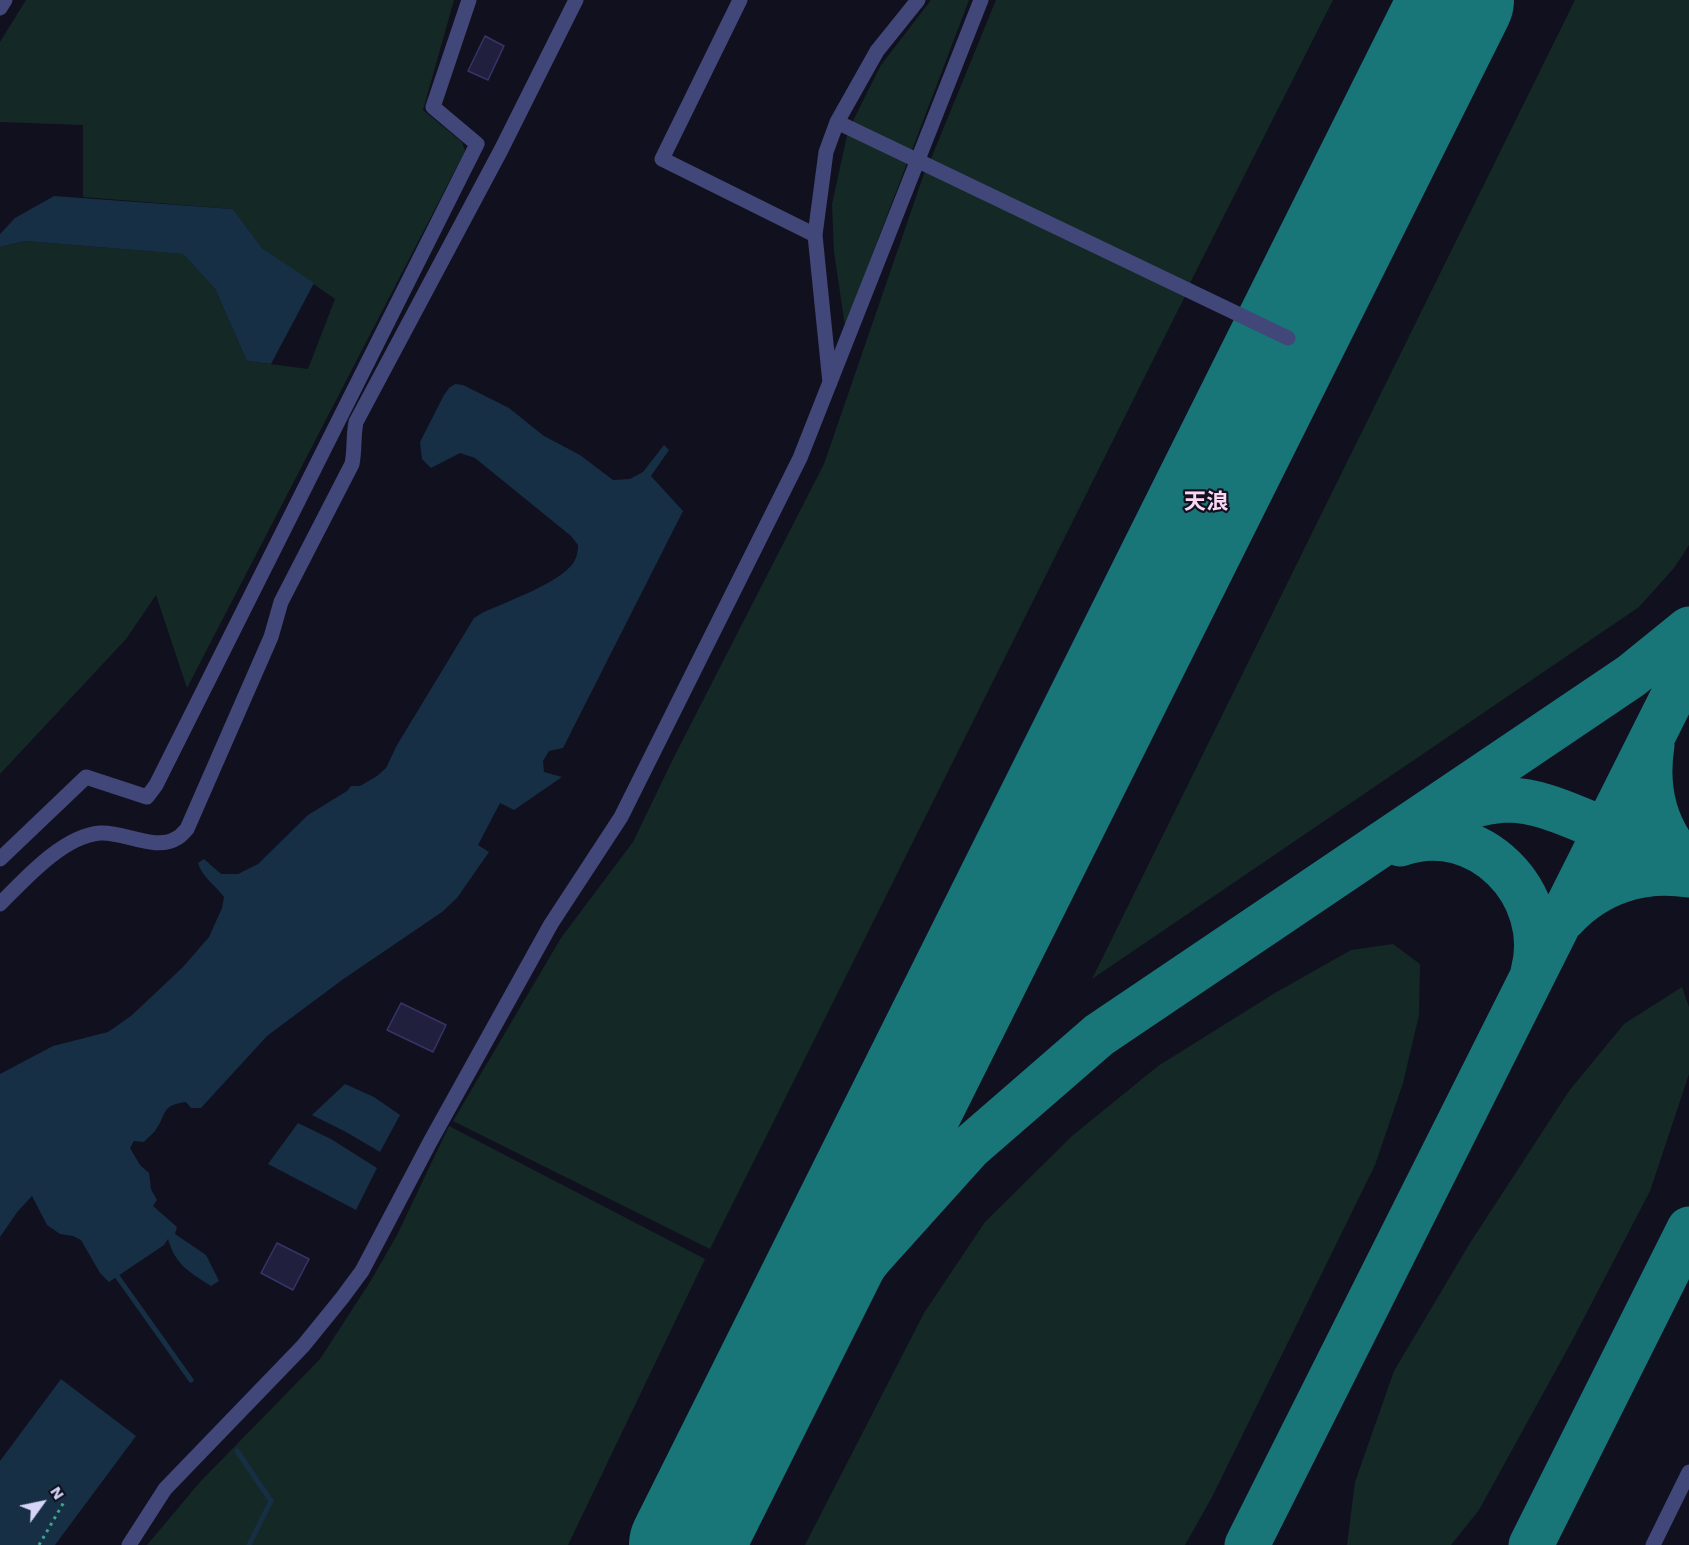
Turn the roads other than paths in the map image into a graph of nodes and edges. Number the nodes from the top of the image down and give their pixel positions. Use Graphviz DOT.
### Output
graph roads {
  1 [pos="5,0"];
  2 [pos="470,0"];
  3 [pos="576,0"];
  4 [pos="740,0"];
  5 [pos="918,0"];
  6 [pos="981,0"];
  7 [pos="0,8"];
  8 [pos="837,122"];
  9 [pos="918,160"];
  10 [pos="815,235"];
  11 [pos="1288,339"];
  12 [pos="830,385"];
  13 [pos="0,859"];
  14 [pos="0,904"];
  15 [pos="1689,1472"];
  16 [pos="129,1545"];
  17 [pos="1653,1545"];
  1 -- 7 [label="street"];
  2 -- 13 [label="street"];
  3 -- 14 [label="street"];
  4 -- 10 [label="street"];
  5 -- 8 [label="street"];
  6 -- 9 [label="street"];
  8 -- 9 [label="street"];
  8 -- 10 [label="street"];
  9 -- 11 [label="street"];
  9 -- 12 [label="street"];
  10 -- 12 [label="street"];
  12 -- 16 [label="street"];
  15 -- 17 [label="street"];
}
